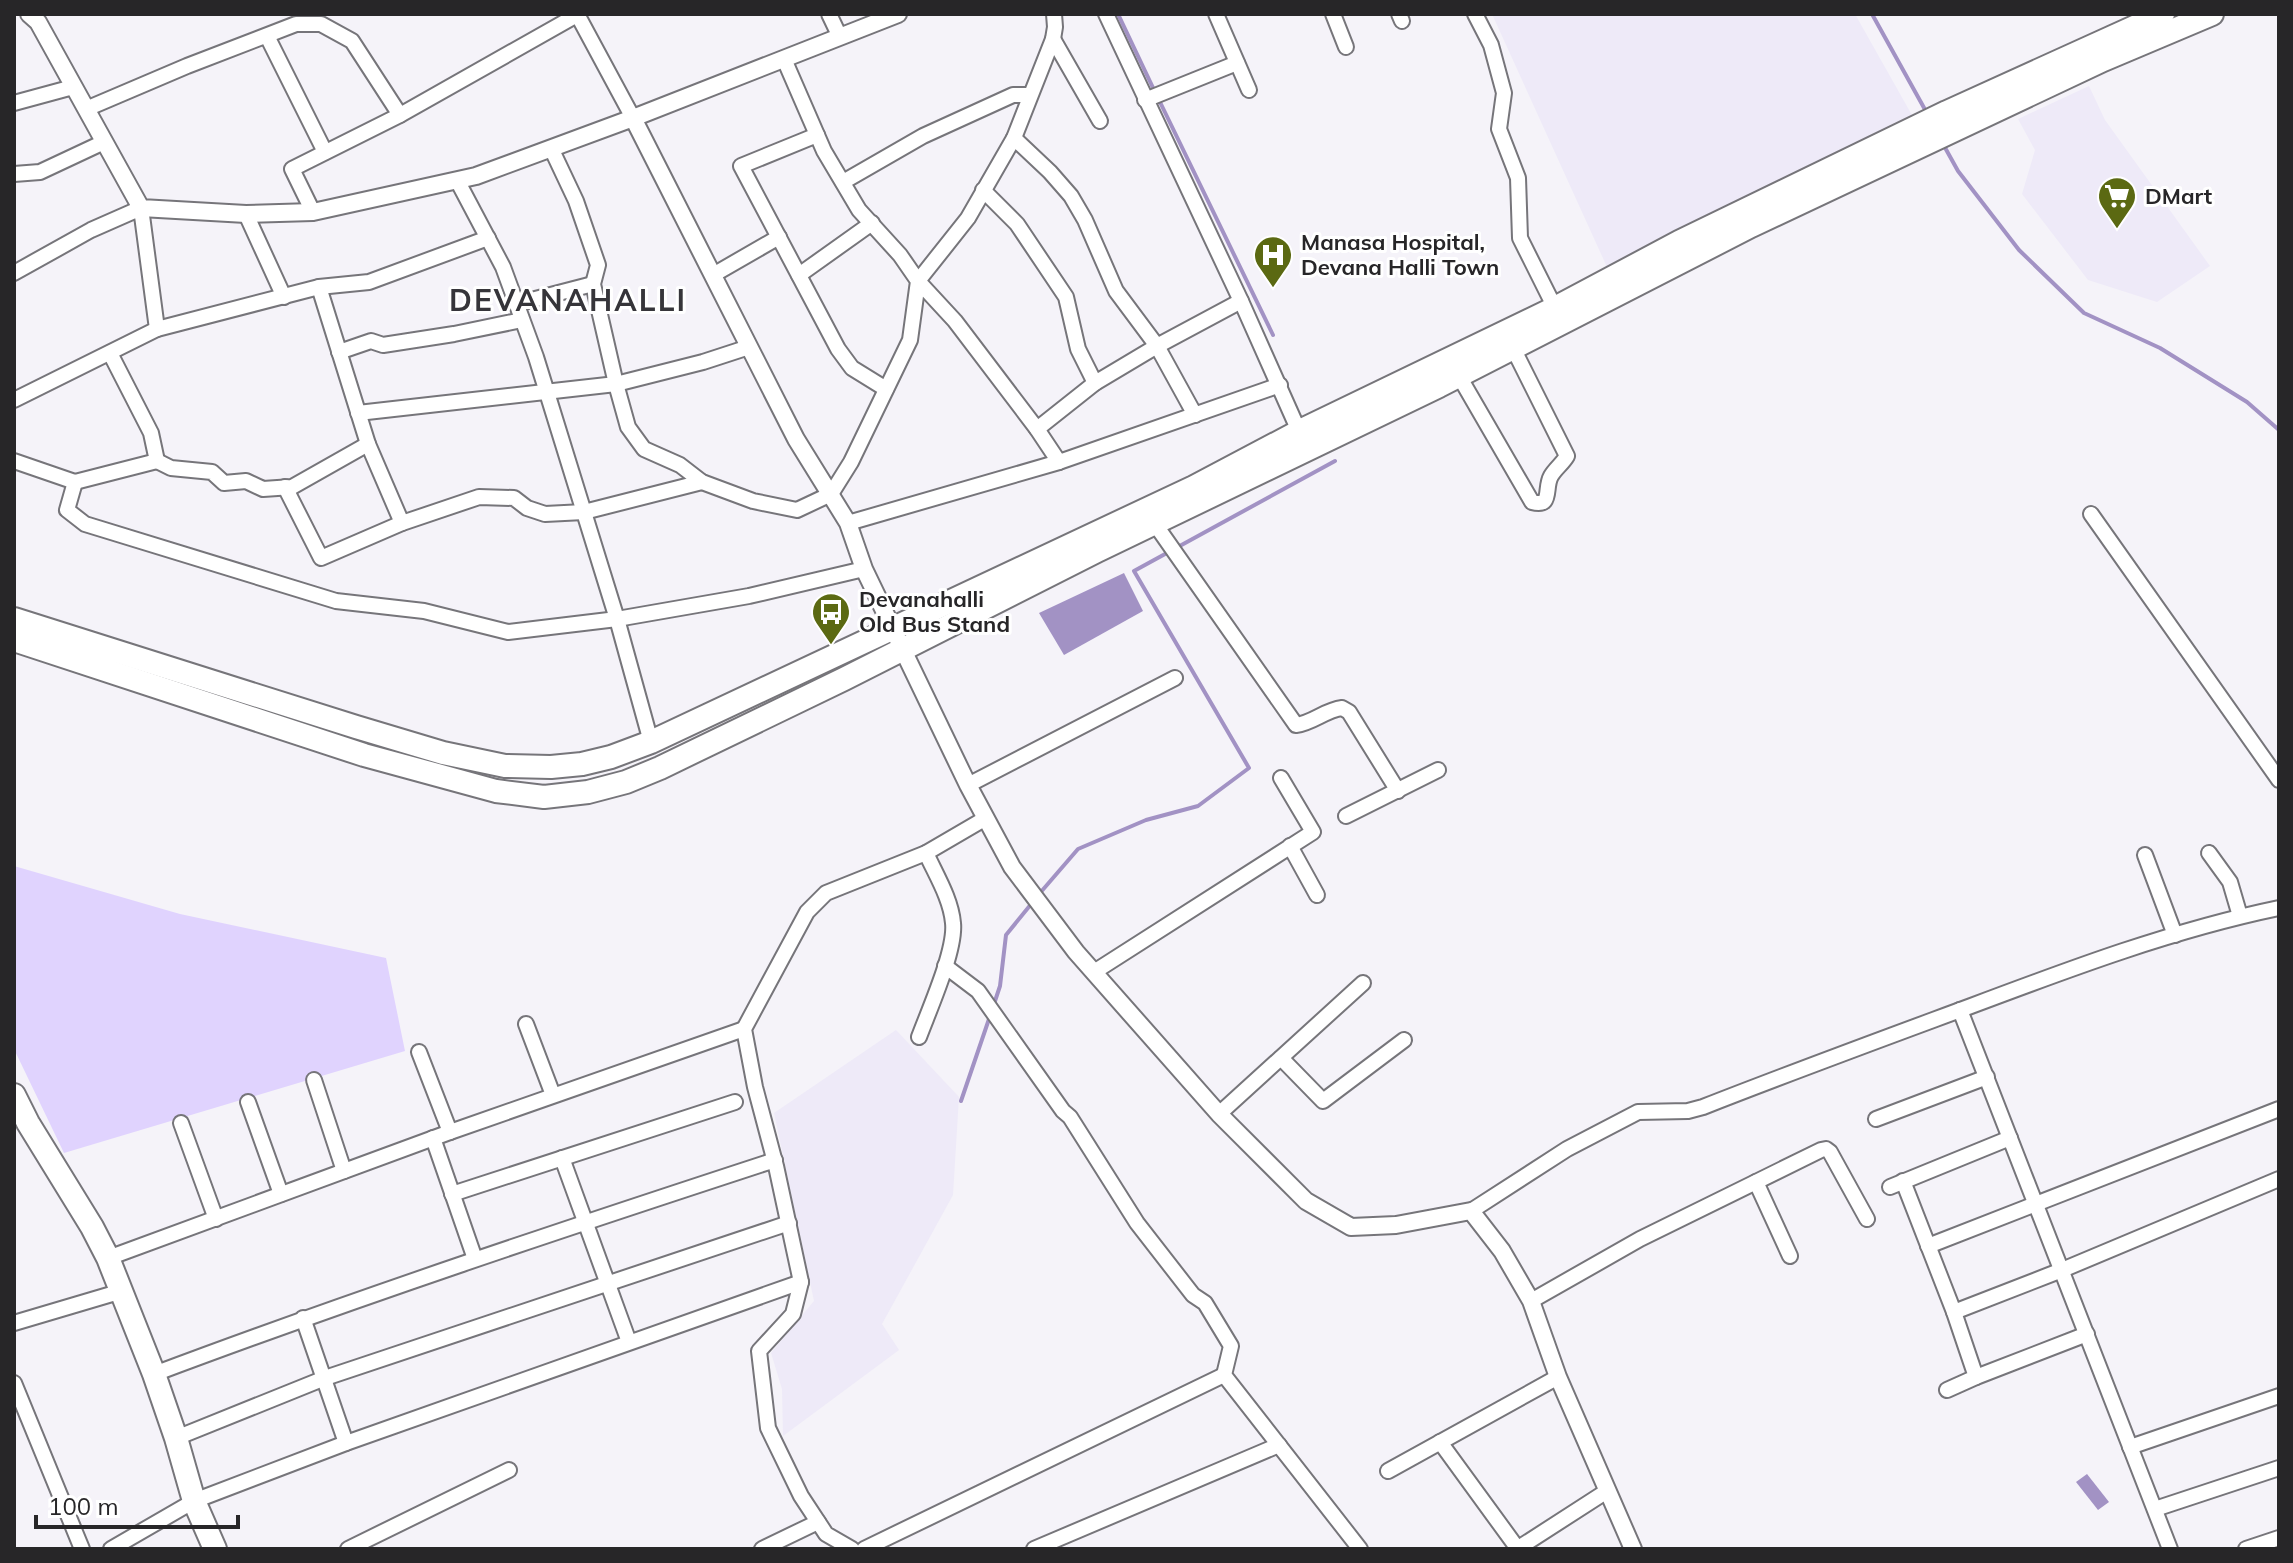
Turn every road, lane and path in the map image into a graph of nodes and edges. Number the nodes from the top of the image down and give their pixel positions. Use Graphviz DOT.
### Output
graph roads {
  1 [pos="29,14"];
  2 [pos="577,14"];
  3 [pos="829,14"];
  4 [pos="898,14"];
  5 [pos="1054,14"];
  6 [pos="1106,14"];
  7 [pos="1216,14"];
  8 [pos="1333,14"];
  9 [pos="1475,14"];
  10 [pos="2163,14"];
  11 [pos="2212,14"];
  12 [pos="267,36"];
  13 [pos="840,37"];
  14 [pos="1053,39"];
  15 [pos="1346,47"];
  16 [pos="784,59"];
  17 [pos="1237,63"];
  18 [pos="73,87"];
  19 [pos="1249,90"];
  20 [pos="1030,95"];
  21 [pos="1145,100"];
  22 [pos="14,103"];
  23 [pos="86,109"];
  24 [pos="400,115"];
  25 [pos="633,118"];
  26 [pos="1100,121"];
  27 [pos="1952,121"];
  28 [pos="817,135"];
  29 [pos="1014,138"];
  30 [pos="1911,140"];
  31 [pos="104,142"];
  32 [pos="551,148"];
  33 [pos="325,152"];
  34 [pos="14,174"];
  35 [pos="457,180"];
  36 [pos="843,182"];
  37 [pos="983,190"];
  38 [pos="141,208"];
  39 [pos="313,212"];
  40 [pos="246,214"];
  41 [pos="872,223"];
  42 [pos="779,237"];
  43 [pos="488,238"];
  44 [pos="14,273"];
  45 [pos="713,275"];
  46 [pos="799,275"];
  47 [pos="918,281"];
  48 [pos="593,284"];
  49 [pos="319,287"];
  50 [pos="284,297"];
  51 [pos="1241,301"];
  52 [pos="516,304"];
  53 [pos="1555,308"];
  54 [pos="522,320"];
  55 [pos="157,329"];
  56 [pos="1157,346"];
  57 [pos="749,347"];
  58 [pos="1513,348"];
  59 [pos="339,352"];
  60 [pos="110,353"];
  61 [pos="1459,376"];
  62 [pos="1095,383"];
  63 [pos="616,384"];
  64 [pos="1280,385"];
  65 [pos="886,389"];
  66 [pos="547,393"];
  67 [pos="14,400"];
  68 [pos="358,413"];
  69 [pos="1195,415"];
  70 [pos="1037,429"];
  71 [pos="1304,441"];
  72 [pos="368,444"];
  73 [pos="14,461"];
  74 [pos="157,461"];
  75 [pos="1059,462"];
  76 [pos="75,482"];
  77 [pos="702,482"];
  78 [pos="285,487"];
  79 [pos="831,494"];
  80 [pos="584,512"];
  81 [pos="2091,514"];
  82 [pos="402,523"];
  83 [pos="848,523"];
  84 [pos="1155,524"];
  85 [pos="864,569"];
  86 [pos="14,619"];
  87 [pos="617,619"];
  88 [pos="897,639"];
  89 [pos="14,640"];
  90 [pos="1175,678"];
  91 [pos="651,742"];
  92 [pos="1438,770"];
  93 [pos="1281,778"];
  94 [pos="2279,780"];
  95 [pos="968,785"];
  96 [pos="1398,791"];
  97 [pos="1346,816"];
  98 [pos="986,818"];
  99 [pos="1290,846"];
  100 [pos="926,853"];
  101 [pos="2209,853"];
  102 [pos="2145,855"];
  103 [pos="1317,895"];
  104 [pos="2279,908"];
  105 [pos="2240,916"];
  106 [pos="2175,935"];
  107 [pos="945,966"];
  108 [pos="1094,972"];
  109 [pos="1363,983"];
  110 [pos="1960,1010"];
  111 [pos="526,1024"];
  112 [pos="744,1029"];
  113 [pos="919,1037"];
  114 [pos="1404,1040"];
  115 [pos="419,1052"];
  116 [pos="1281,1058"];
  117 [pos="1987,1077"];
  118 [pos="314,1080"];
  119 [pos="14,1095"];
  120 [pos="553,1095"];
  121 [pos="248,1102"];
  122 [pos="735,1102"];
  123 [pos="2279,1109"];
  124 [pos="1219,1114"];
  125 [pos="1876,1119"];
  126 [pos="181,1123"];
  127 [pos="450,1132"];
  128 [pos="433,1138"];
  129 [pos="2010,1138"];
  130 [pos="562,1158"];
  131 [pos="775,1160"];
  132 [pos="344,1171"];
  133 [pos="2279,1179"];
  134 [pos="1756,1182"];
  135 [pos="281,1194"];
  136 [pos="452,1194"];
  137 [pos="2036,1204"];
  138 [pos="1471,1211"];
  139 [pos="216,1219"];
  140 [pos="1867,1219"];
  141 [pos="585,1222"];
  142 [pos="789,1223"];
  143 [pos="1928,1246"];
  144 [pos="1790,1256"];
  145 [pos="108,1258"];
  146 [pos="475,1259"];
  147 [pos="2062,1270"];
  148 [pos="801,1282"];
  149 [pos="607,1283"];
  150 [pos="122,1291"];
  151 [pos="1531,1301"];
  152 [pos="1954,1312"];
  153 [pos="303,1318"];
  154 [pos="14,1323"];
  155 [pos="2087,1334"];
  156 [pos="629,1342"];
  157 [pos="154,1374"];
  158 [pos="1224,1375"];
  159 [pos="1558,1377"];
  160 [pos="1976,1377"];
  161 [pos="325,1378"];
  162 [pos="14,1383"];
  163 [pos="1947,1390"];
  164 [pos="2279,1396"];
  165 [pos="176,1438"];
  166 [pos="1440,1442"];
  167 [pos="346,1443"];
  168 [pos="1279,1445"];
  169 [pos="2130,1447"];
  170 [pos="2279,1468"];
  171 [pos="509,1470"];
  172 [pos="1388,1471"];
  173 [pos="1607,1491"];
  174 [pos="194,1501"];
  175 [pos="2155,1509"];
  176 [pos="818,1522"];
  177 [pos="2279,1538"];
  178 [pos="82,1549"];
  179 [pos="111,1549"];
  180 [pos="215,1549"];
  181 [pos="348,1549"];
  182 [pos="762,1549"];
  183 [pos="852,1549"];
  184 [pos="864,1549"];
  185 [pos="1034,1549"];
  186 [pos="1360,1549"];
  187 [pos="1517,1549"];
  188 [pos="1633,1549"];
  189 [pos="2170,1549"];
  190 [pos="2246,1549"];
  1 -- 18 [label="street"];
  2 -- 24 [label="street"];
  2 -- 25 [label="street"];
  3 -- 13 [label="street"];
  4 -- 13 [label="street"];
  5 -- 14 [label="street"];
  6 -- 21 [label="street"];
  7 -- 17 [label="street"];
  8 -- 15 [label="street"];
  9 -- 53 [label="street"];
  10 -- 27 [label="main road"];
  11 -- 27 [label="main road"];
  12 -- 23 [label="street"];
  12 -- 24 [label="street"];
  12 -- 33 [label="street"];
  13 -- 16 [label="street"];
  14 -- 20 [label="street"];
  14 -- 26 [label="street"];
  16 -- 25 [label="street"];
  16 -- 28 [label="street"];
  17 -- 19 [label="street"];
  17 -- 21 [label="street"];
  18 -- 22 [label="street"];
  18 -- 23 [label="street"];
  20 -- 29 [label="street"];
  20 -- 36 [label="street"];
  21 -- 51 [label="street"];
  23 -- 31 [label="street"];
  24 -- 33 [label="street"];
  25 -- 32 [label="street"];
  25 -- 45 [label="street"];
  27 -- 30 [label="main road"];
  28 -- 36 [label="street"];
  28 -- 42 [label="street"];
  29 -- 37 [label="street"];
  29 -- 56 [label="street"];
  30 -- 53 [label="main road"];
  30 -- 58 [label="main road"];
  31 -- 34 [label="street"];
  31 -- 38 [label="street"];
  32 -- 35 [label="street"];
  32 -- 48 [label="street"];
  33 -- 39 [label="street"];
  35 -- 39 [label="street"];
  35 -- 43 [label="street"];
  36 -- 41 [label="street"];
  37 -- 47 [label="street"];
  37 -- 62 [label="street"];
  38 -- 40 [label="street"];
  38 -- 44 [label="street"];
  38 -- 55 [label="street"];
  39 -- 40 [label="street"];
  40 -- 50 [label="street"];
  41 -- 46 [label="street"];
  41 -- 47 [label="street"];
  42 -- 45 [label="street"];
  42 -- 46 [label="street"];
  43 -- 49 [label="street"];
  43 -- 52 [label="street"];
  45 -- 57 [label="street"];
  46 -- 65 [label="street"];
  47 -- 65 [label="street"];
  47 -- 70 [label="street"];
  48 -- 52 [label="street"];
  48 -- 63 [label="street"];
  49 -- 50 [label="street"];
  49 -- 59 [label="street"];
  50 -- 55 [label="street"];
  51 -- 56 [label="street"];
  51 -- 64 [label="street"];
  52 -- 54 [label="street"];
  53 -- 71 [label="main road"];
  54 -- 59 [label="street"];
  54 -- 66 [label="street"];
  55 -- 60 [label="street"];
  56 -- 62 [label="street"];
  56 -- 69 [label="street"];
  57 -- 63 [label="street"];
  57 -- 79 [label="street"];
  58 -- 61 [label="main road"];
  58 -- 61 [label="street"];
  59 -- 68 [label="street"];
  60 -- 67 [label="street"];
  60 -- 74 [label="street"];
  61 -- 71 [label="main road"];
  62 -- 70 [label="street"];
  63 -- 66 [label="street"];
  63 -- 77 [label="street"];
  64 -- 69 [label="street"];
  64 -- 71 [label="street"];
  65 -- 79 [label="street"];
  66 -- 68 [label="street"];
  66 -- 80 [label="street"];
  68 -- 72 [label="street"];
  69 -- 75 [label="street"];
  70 -- 75 [label="street"];
  71 -- 84 [label="main road"];
  71 -- 88 [label="main road"];
  72 -- 78 [label="street"];
  72 -- 82 [label="street"];
  73 -- 76 [label="street"];
  74 -- 76 [label="street"];
  74 -- 78 [label="street"];
  75 -- 83 [label="street"];
  76 -- 87 [label="street"];
  77 -- 79 [label="street"];
  77 -- 80 [label="street"];
  78 -- 82 [label="street"];
  79 -- 83 [label="street"];
  80 -- 82 [label="street"];
  80 -- 87 [label="street"];
  81 -- 94 [label="street"];
  83 -- 85 [label="street"];
  84 -- 88 [label="main road"];
  84 -- 96 [label="street"];
  85 -- 87 [label="street"];
  85 -- 88 [label="street"];
  86 -- 91 [label="main road"];
  87 -- 91 [label="street"];
  88 -- 89 [label="main road"];
  88 -- 91 [label="main road"];
  88 -- 95 [label="street"];
  90 -- 95 [label="street"];
  92 -- 96 [label="street"];
  93 -- 99 [label="street"];
  95 -- 98 [label="street"];
  96 -- 97 [label="street"];
  98 -- 100 [label="street"];
  98 -- 108 [label="street"];
  99 -- 103 [label="street"];
  99 -- 108 [label="street"];
  100 -- 107 [label="street"];
  100 -- 112 [label="street"];
  101 -- 105 [label="street"];
  102 -- 106 [label="street"];
  104 -- 105 [label="street"];
  105 -- 106 [label="street"];
  106 -- 110 [label="street"];
  107 -- 113 [label="street"];
  107 -- 158 [label="street"];
  108 -- 124 [label="street"];
  109 -- 116 [label="street"];
  110 -- 117 [label="street"];
  110 -- 138 [label="street"];
  111 -- 120 [label="street"];
  112 -- 120 [label="street"];
  112 -- 131 [label="street"];
  114 -- 116 [label="street"];
  115 -- 127 [label="street"];
  116 -- 124 [label="street"];
  117 -- 125 [label="street"];
  117 -- 129 [label="street"];
  118 -- 132 [label="street"];
  119 -- 145 [label="main road"];
  120 -- 127 [label="street"];
  121 -- 135 [label="street"];
  122 -- 130 [label="street"];
  123 -- 137 [label="street"];
  124 -- 138 [label="street"];
  126 -- 139 [label="street"];
  127 -- 128 [label="street"];
  128 -- 132 [label="street"];
  128 -- 136 [label="street"];
  129 -- 137 [label="street"];
  129 -- 143 [label="street"];
  130 -- 136 [label="street"];
  130 -- 141 [label="street"];
  131 -- 141 [label="street"];
  131 -- 142 [label="street"];
  132 -- 135 [label="street"];
  133 -- 147 [label="street"];
  134 -- 140 [label="street"];
  134 -- 144 [label="street"];
  134 -- 151 [label="street"];
  135 -- 139 [label="street"];
  136 -- 146 [label="street"];
  137 -- 143 [label="street"];
  137 -- 147 [label="street"];
  138 -- 151 [label="street"];
  139 -- 145 [label="street"];
  141 -- 146 [label="street"];
  141 -- 149 [label="street"];
  142 -- 148 [label="street"];
  142 -- 149 [label="street"];
  143 -- 152 [label="street"];
  145 -- 150 [label="main road"];
  146 -- 153 [label="street"];
  147 -- 152 [label="street"];
  147 -- 155 [label="street"];
  148 -- 156 [label="street"];
  148 -- 176 [label="street"];
  149 -- 156 [label="street"];
  149 -- 161 [label="street"];
  150 -- 154 [label="street"];
  150 -- 157 [label="main road"];
  151 -- 159 [label="street"];
  152 -- 160 [label="street"];
  153 -- 157 [label="street"];
  153 -- 161 [label="street"];
  155 -- 160 [label="street"];
  155 -- 169 [label="street"];
  156 -- 167 [label="street"];
  157 -- 165 [label="main road"];
  158 -- 168 [label="street"];
  158 -- 184 [label="street"];
  159 -- 166 [label="street"];
  159 -- 173 [label="street"];
  160 -- 163 [label="street"];
  161 -- 165 [label="street"];
  161 -- 167 [label="street"];
  162 -- 178 [label="street"];
  164 -- 169 [label="street"];
  165 -- 174 [label="main road"];
  166 -- 172 [label="street"];
  166 -- 187 [label="street"];
  167 -- 174 [label="street"];
  168 -- 185 [label="street"];
  168 -- 186 [label="street"];
  169 -- 175 [label="street"];
  170 -- 175 [label="street"];
  171 -- 181 [label="street"];
  173 -- 187 [label="street"];
  173 -- 188 [label="street"];
  174 -- 179 [label="street"];
  174 -- 180 [label="main road"];
  175 -- 189 [label="street"];
  176 -- 182 [label="street"];
  176 -- 183 [label="street"];
  177 -- 190 [label="street"];
}
